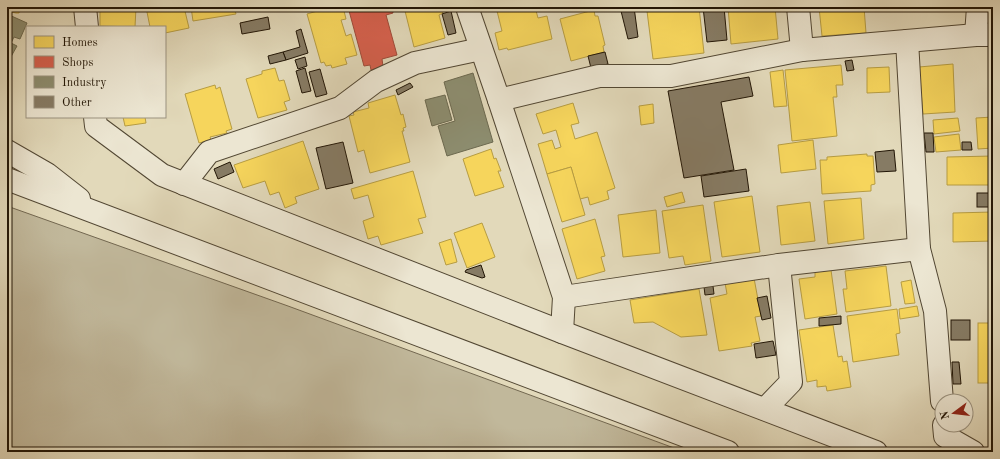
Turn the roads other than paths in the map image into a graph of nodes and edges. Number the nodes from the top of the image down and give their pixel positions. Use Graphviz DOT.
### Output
graph roads {
  1 [pos="85,7"];
  2 [pos="467,7"];
  3 [pos="798,7"];
  4 [pos="978,7"];
  5 [pos="87,26"];
  6 [pos="984,35"];
  7 [pos="907,41"];
  8 [pos="481,49"];
  9 [pos="802,50"];
  10 [pos="499,100"];
  11 [pos="95,118"];
  12 [pos="7,151"];
  13 [pos="7,179"];
  14 [pos="184,184"];
  15 [pos="94,212"];
  16 [pos="919,249"];
  17 [pos="779,265"];
  18 [pos="564,297"];
  19 [pos="562,332"];
  20 [pos="941,393"];
  21 [pos="765,409"];
  22 [pos="945,433"];
  23 [pos="728,452"];
  24 [pos="876,452"];
  25 [pos="974,452"];
  1 -- 5 [label="street"];
  2 -- 8 [label="street"];
  3 -- 9 [label="street"];
  4 -- 6 [label="street"];
  6 -- 7 [label="street"];
  7 -- 9 [label="street"];
  7 -- 16 [label="street"];
  8 -- 10 [label="street"];
  8 -- 14 [label="street"];
  9 -- 10 [label="street"];
  10 -- 18 [label="street"];
  11 -- 14 [label="street"];
  12 -- 15 [label="street"];
  13 -- 15 [label="street"];
  14 -- 19 [label="street"];
  15 -- 23 [label="street"];
  16 -- 17 [label="street"];
  16 -- 20 [label="street"];
  17 -- 18 [label="street"];
  17 -- 21 [label="street"];
  18 -- 19 [label="street"];
  19 -- 21 [label="street"];
  21 -- 24 [label="street"];
  22 -- 25 [label="street"];
}
